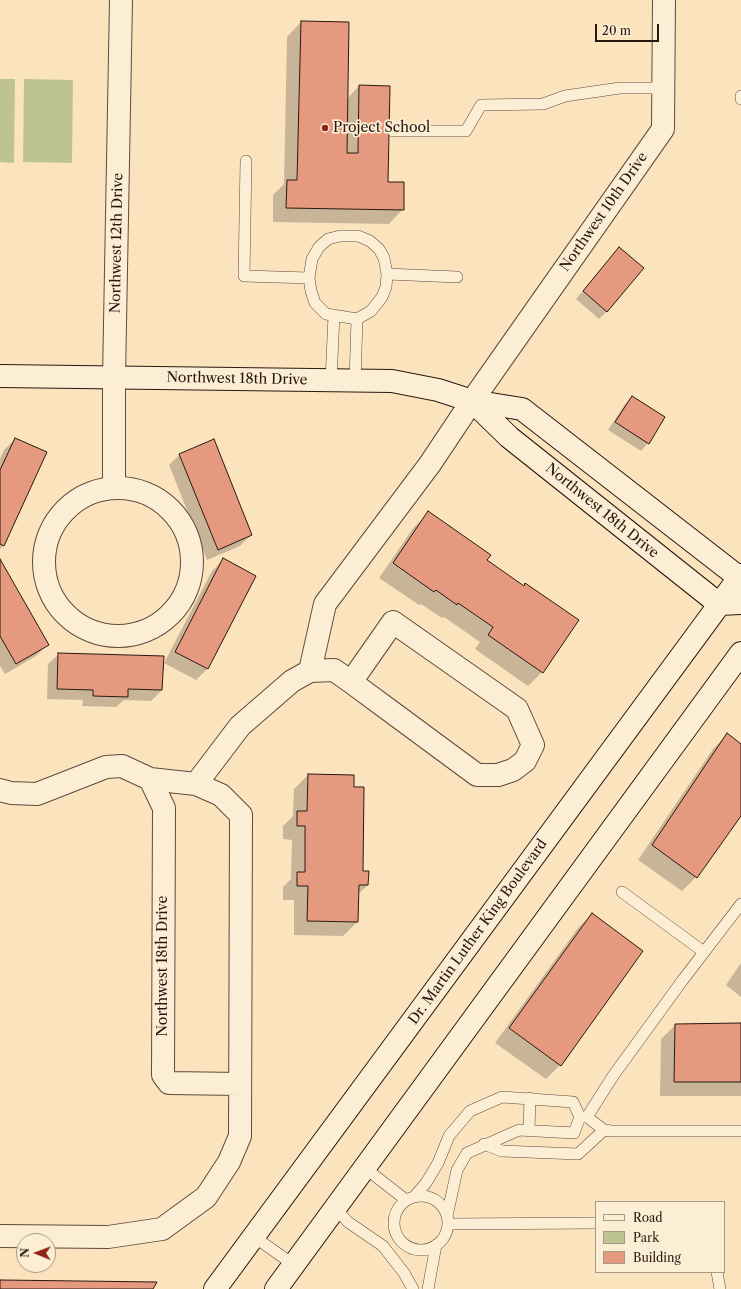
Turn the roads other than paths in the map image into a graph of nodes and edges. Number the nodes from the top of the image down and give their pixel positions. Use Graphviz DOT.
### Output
graph roads {
  1 [pos="121,0"];
  2 [pos="664,0"];
  3 [pos="663,88"];
  4 [pos="393,131"];
  5 [pos="246,161"];
  6 [pos="387,274"];
  7 [pos="457,277"];
  8 [pos="309,278"];
  9 [pos="334,315"];
  10 [pos="357,319"];
  11 [pos="0,376"];
  12 [pos="114,378"];
  13 [pos="331,381"];
  14 [pos="355,381"];
  15 [pos="472,401"];
  16 [pos="114,487"];
  17 [pos="740,577"];
  18 [pos="741,603"];
  19 [pos="719,604"];
  20 [pos="741,653"];
  21 [pos="310,671"];
  22 [pos="351,682"];
  23 [pos="150,779"];
  24 [pos="196,784"];
  25 [pos="0,790"];
  26 [pos="622,892"];
  27 [pos="741,904"];
  28 [pos="704,952"];
  29 [pos="240,1084"];
  30 [pos="530,1098"];
  31 [pos="583,1117"];
  32 [pos="604,1130"];
  33 [pos="529,1131"];
  34 [pos="741,1131"];
  35 [pos="484,1144"];
  36 [pos="365,1168"];
  37 [pos="410,1198"];
  38 [pos="335,1208"];
  39 [pos="448,1220"];
  40 [pos="595,1223"];
  41 [pos="0,1236"];
  42 [pos="253,1236"];
  43 [pos="405,1244"];
  44 [pos="436,1245"];
  45 [pos="383,1246"];
  46 [pos="294,1265"];
  47 [pos="717,1273"];
  48 [pos="214,1289"];
  49 [pos="276,1289"];
  50 [pos="413,1289"];
  51 [pos="428,1289"];
  52 [pos="720,1289"];
  1 -- 12 [label="street, Northwest 12th Drive"];
  2 -- 3 [label="street, Northwest 10th Drive"];
  3 -- 4 [label="lane"];
  3 -- 15 [label="street, Northwest 10th Drive"];
  5 -- 8 [label="lane"];
  6 -- 7 [label="lane"];
  6 -- 8 [label="lane"];
  6 -- 10 [label="lane"];
  8 -- 9 [label="lane"];
  9 -- 10 [label="lane"];
  9 -- 13 [label="lane"];
  10 -- 14 [label="lane"];
  11 -- 12 [label="street, Northwest 18th Drive"];
  12 -- 13 [label="street, Northwest 18th Drive"];
  12 -- 16 [label="street, Northwest 12th Drive"];
  13 -- 14 [label="street, Northwest 18th Drive"];
  14 -- 15 [label="street, Northwest 18th Drive"];
  15 -- 17 [label="street, Northwest 18th Drive"];
  15 -- 19 [label="street, Northwest 18th Drive"];
  15 -- 21 [label="street, Northwest 10th Drive"];
  16 -- 16 [label="street"];
  17 -- 19 [label="street, Dr. Martin Luther King Boulevard"];
  18 -- 19 [label="street"];
  19 -- 42 [label="street, Dr. Martin Luther King Boulevard"];
  20 -- 36 [label="street"];
  21 -- 22 [label="street"];
  21 -- 24 [label="street"];
  22 -- 22 [label="street"];
  23 -- 24 [label="street"];
  23 -- 25 [label="street"];
  23 -- 29 [label="street, Northwest 18th Drive"];
  24 -- 29 [label="street"];
  26 -- 28 [label="lane"];
  27 -- 28 [label="lane"];
  28 -- 31 [label="lane"];
  29 -- 41 [label="street"];
  30 -- 31 [label="lane"];
  30 -- 33 [label="lane"];
  30 -- 37 [label="lane"];
  31 -- 32 [label="lane"];
  31 -- 33 [label="lane"];
  32 -- 34 [label="lane"];
  32 -- 35 [label="lane"];
  33 -- 35 [label="lane"];
  35 -- 39 [label="lane"];
  36 -- 37 [label="lane"];
  36 -- 38 [label="street"];
  37 -- 39 [label="lane"];
  37 -- 43 [label="lane"];
  38 -- 45 [label="lane"];
  38 -- 46 [label="street"];
  39 -- 40 [label="lane"];
  39 -- 44 [label="lane"];
  42 -- 46 [label="lane"];
  42 -- 48 [label="street, Dr. Martin Luther King Boulevard"];
  43 -- 44 [label="lane"];
  43 -- 45 [label="lane"];
  44 -- 51 [label="lane"];
  45 -- 50 [label="lane"];
  46 -- 49 [label="street"];
  47 -- 52 [label="lane"];
}
